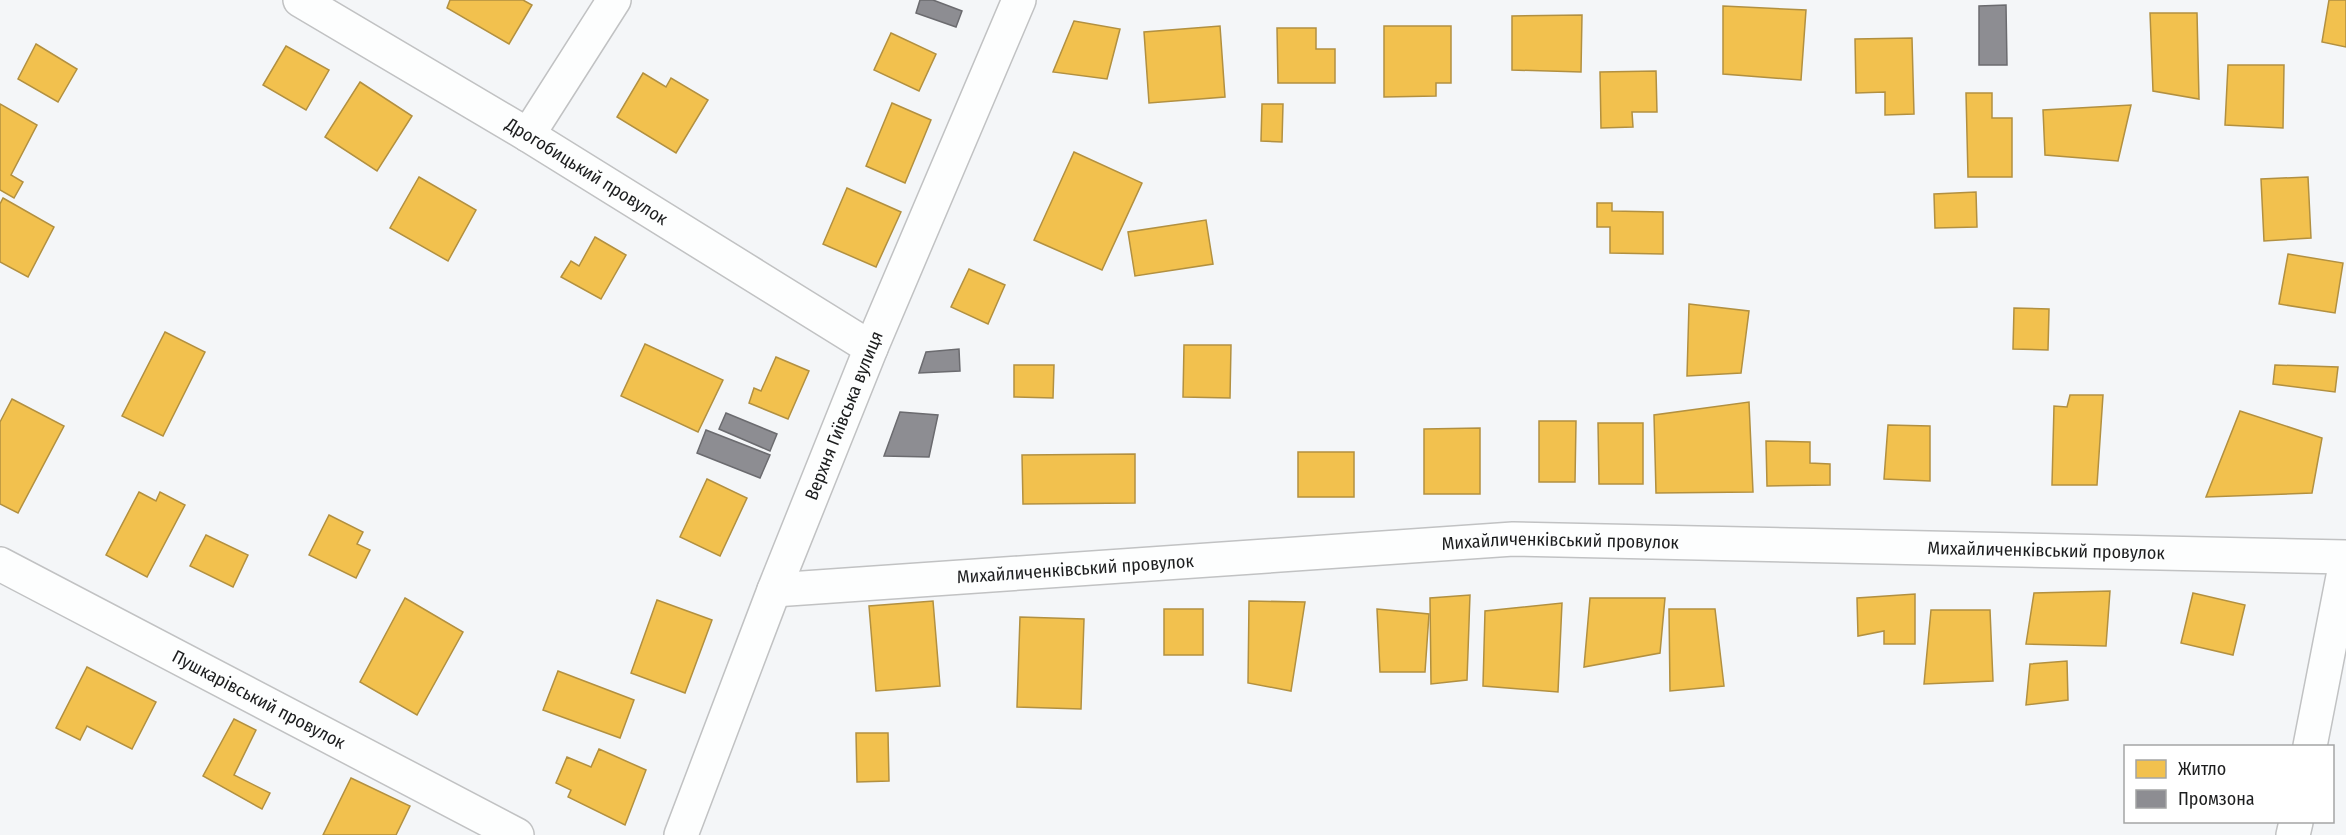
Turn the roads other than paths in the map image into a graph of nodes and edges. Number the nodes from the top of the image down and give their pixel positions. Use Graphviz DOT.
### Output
graph roads {
  1 [pos="300,0"];
  2 [pos="614,0"];
  3 [pos="1019,0"];
  4 [pos="528,135"];
  5 [pos="871,348"];
  6 [pos="2346,559"];
  7 [pos="0,564"];
  8 [pos="774,590"];
  9 [pos="2338,647"];
  10 [pos="2311,745"];
  11 [pos="517,835"];
  12 [pos="681,835"];
  1 -- 4 [label="street, Дрогобицький провулок"];
  2 -- 4 [label="street"];
  3 -- 5 [label="street, Верхня Гиївська вулиця"];
  4 -- 5 [label="street, Дрогобицький провулок"];
  5 -- 8 [label="street, Верхня Гиївська вулиця"];
  6 -- 8 [label="street, Михайличенківський провулок"];
  6 -- 9 [label="street"];
  7 -- 11 [label="street, Пушкарівський провулок"];
  8 -- 12 [label="street, Верхня Гиївська вулиця"];
  9 -- 10 [label="street"];
}
